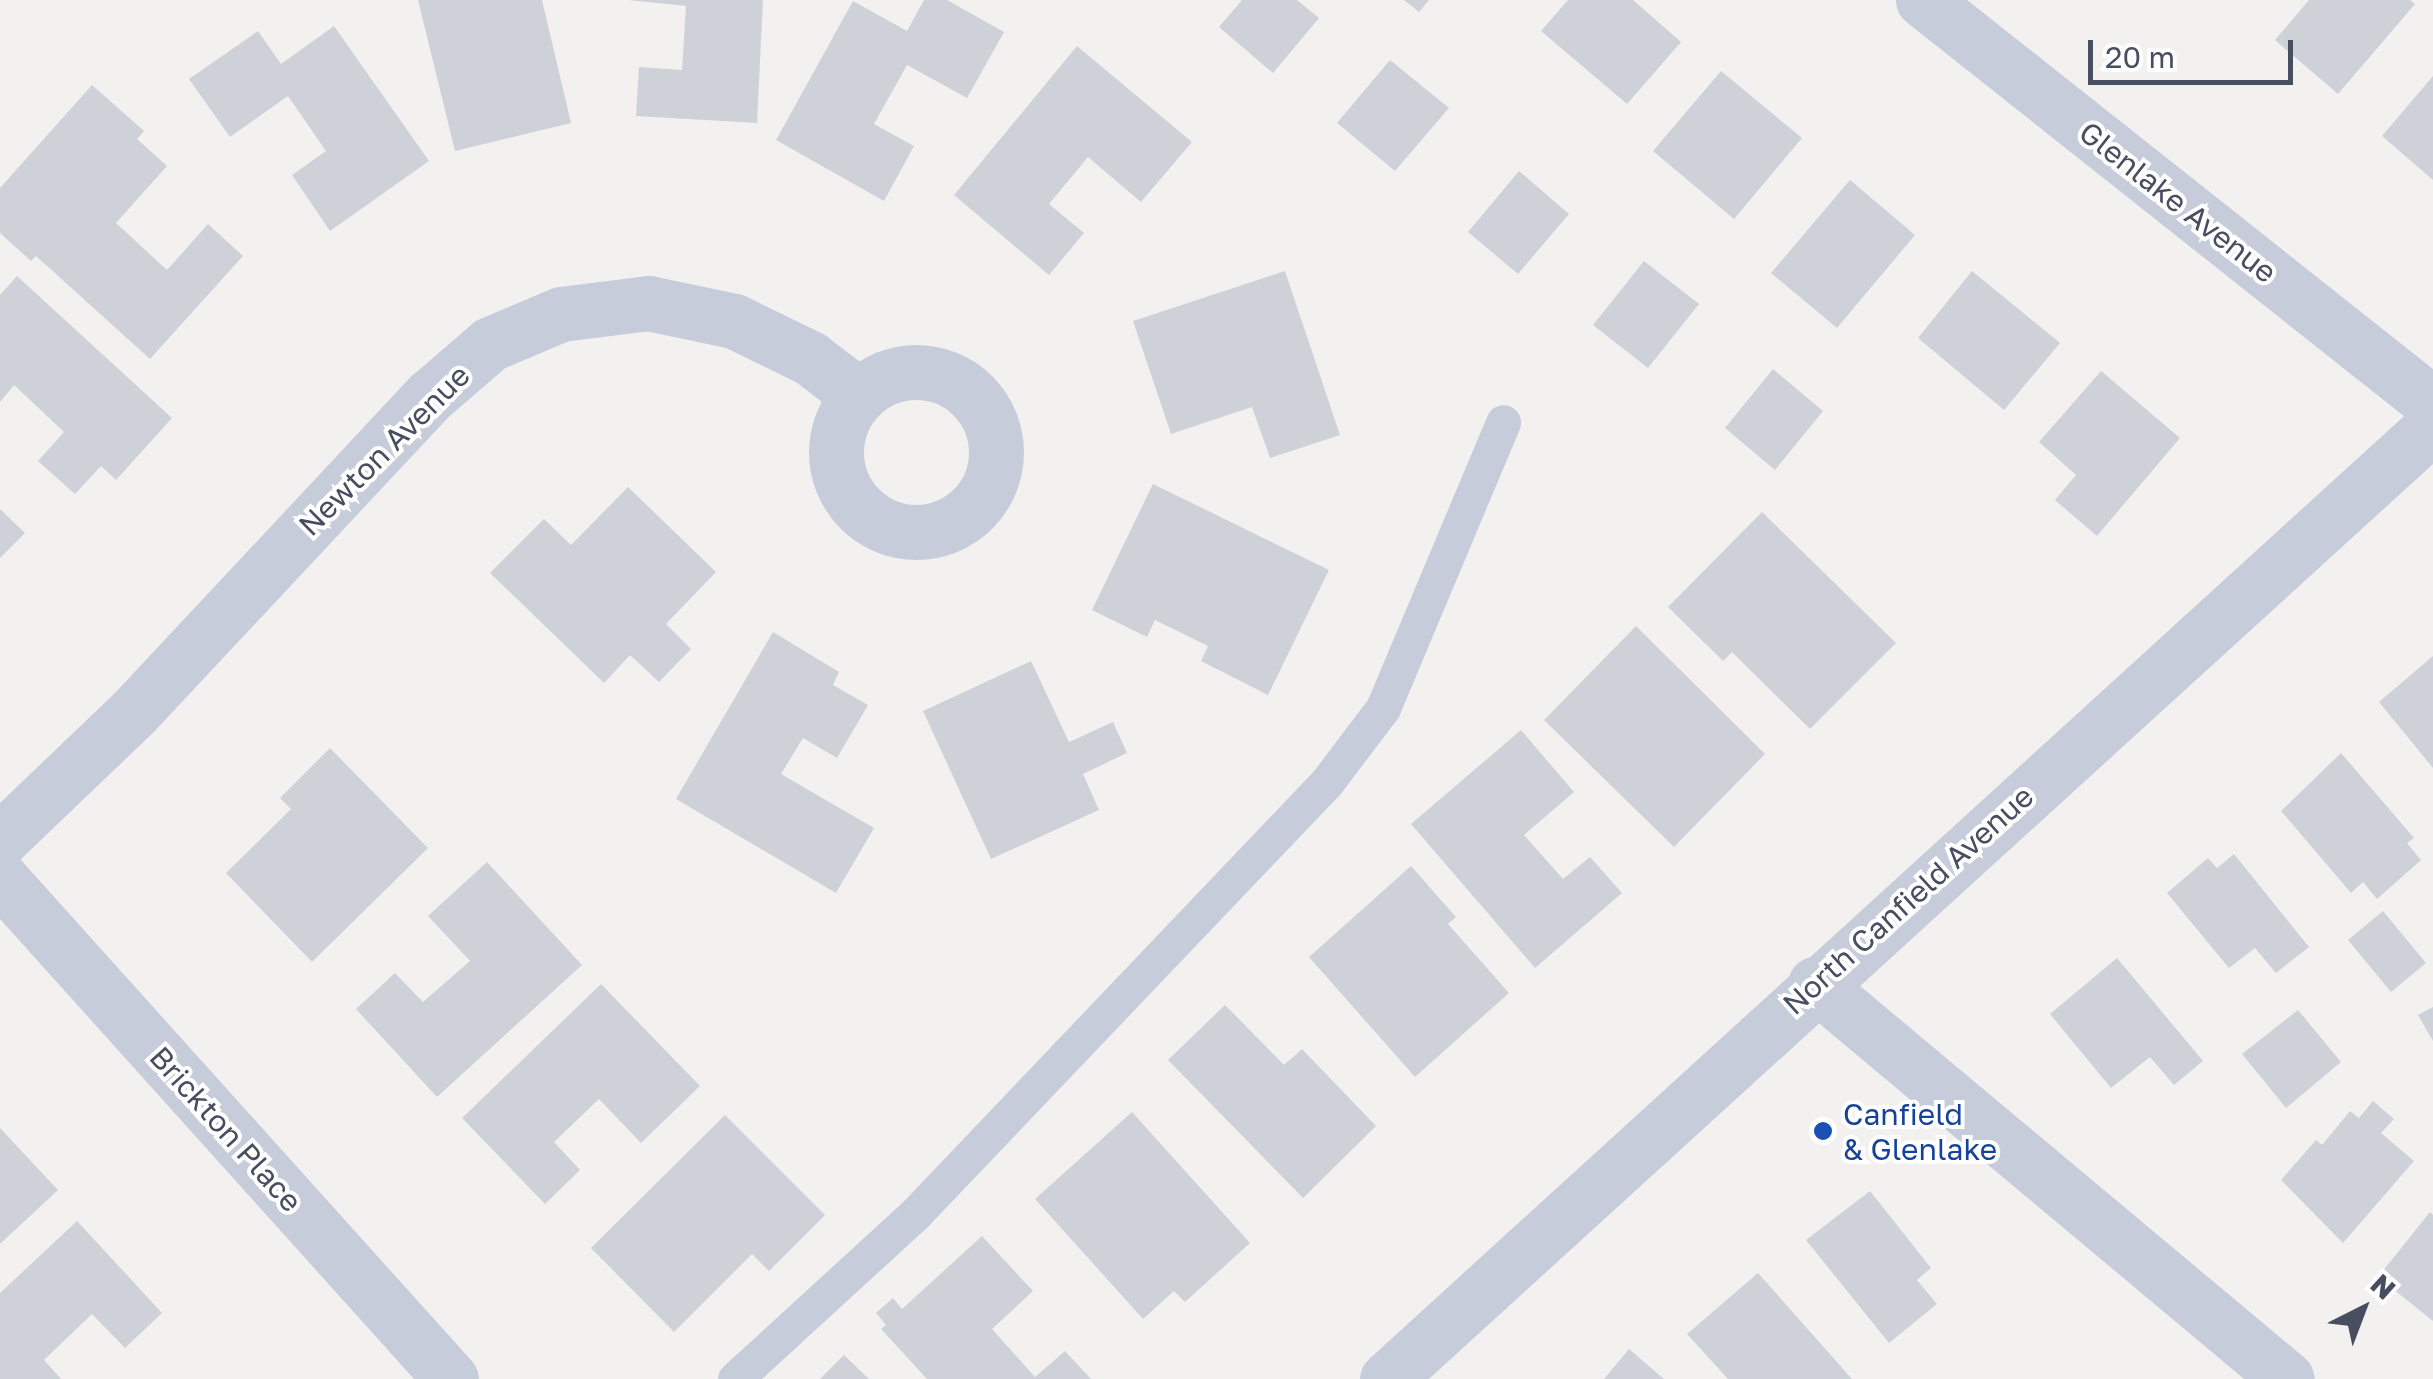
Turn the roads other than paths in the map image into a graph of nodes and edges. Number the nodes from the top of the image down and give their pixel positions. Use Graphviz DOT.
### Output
graph roads {
  1 [pos="1923,0"];
  2 [pos="858,396"];
  3 [pos="2433,404"];
  4 [pos="1504,422"];
  5 [pos="2433,426"];
  6 [pos="0,840"];
  7 [pos="0,878"];
  8 [pos="1814,984"];
  9 [pos="451,1379"];
  10 [pos="735,1379"];
  11 [pos="1387,1379"];
  12 [pos="2287,1379"];
  1 -- 3 [label="street, Glenlake Avenue"];
  2 -- 6 [label="street, Newton Avenue"];
  4 -- 10 [label="lane"];
  5 -- 8 [label="street, North Canfield Avenue"];
  7 -- 9 [label="street, Brickton Place"];
  8 -- 11 [label="street, North Canfield Avenue"];
  8 -- 12 [label="street"];
}
